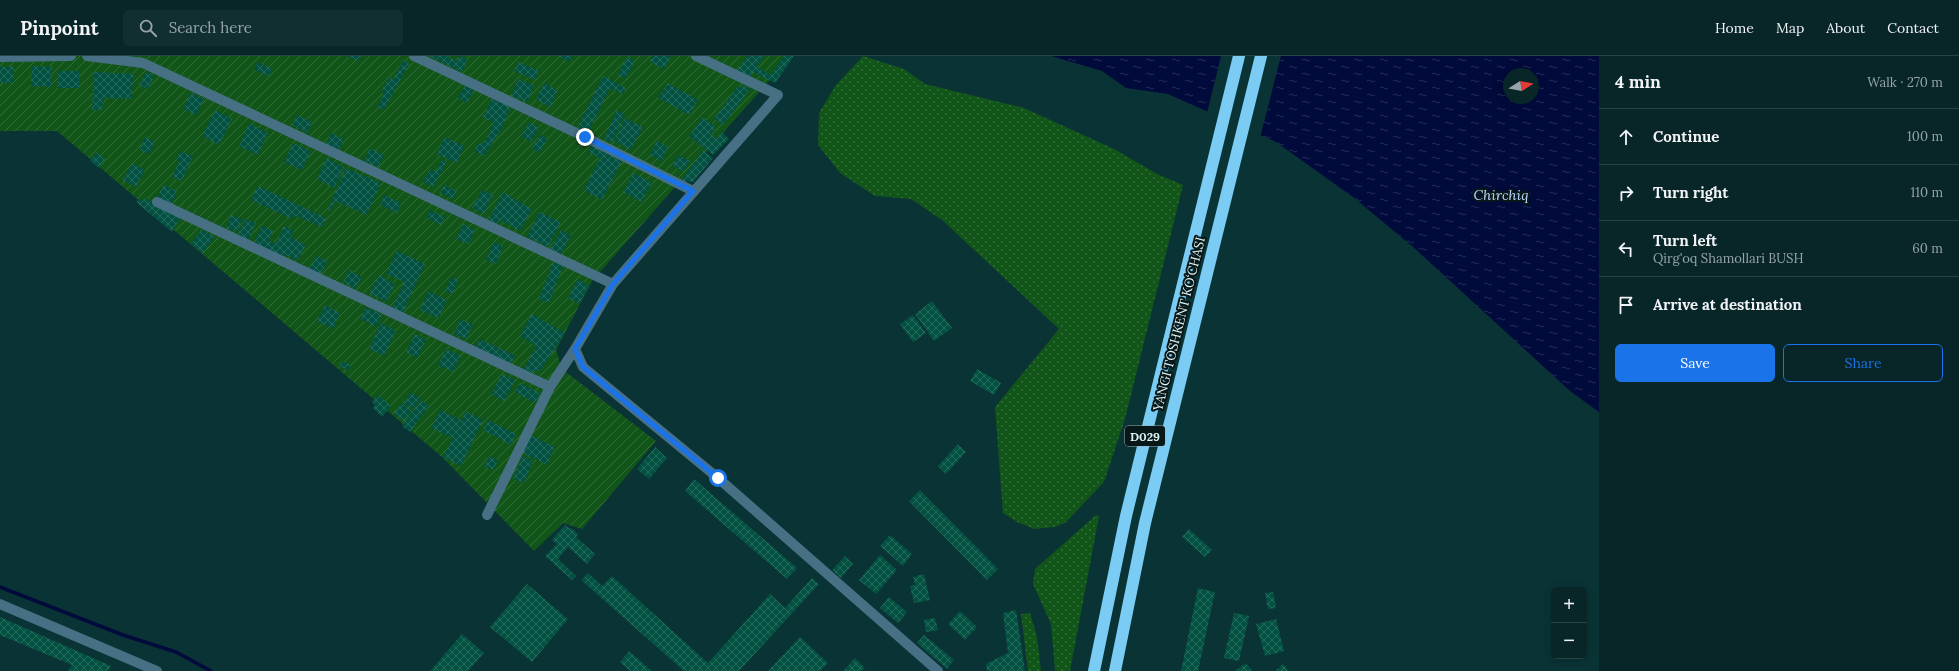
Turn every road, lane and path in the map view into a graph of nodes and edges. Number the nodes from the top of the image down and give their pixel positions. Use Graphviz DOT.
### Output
graph roads {
  1 [pos="71,56"];
  2 [pos="87,56"];
  3 [pos="696,56"];
  4 [pos="1239,56"];
  5 [pos="1260,56"];
  6 [pos="0,57"];
  7 [pos="419,57"];
  8 [pos="693,191"];
  9 [pos="157,202"];
  10 [pos="613,284"];
  11 [pos="575,349"];
  12 [pos="550,387"];
  13 [pos="487,515"];
  14 [pos="0,604"];
  15 [pos="157,671"];
  16 [pos="938,671"];
  17 [pos="1094,671"];
  18 [pos="1115,671"];
  1 -- 6 [label="street"];
  2 -- 10 [label="street"];
  3 -- 8 [label="street"];
  4 -- 17 [label="highway, YANGI TOSHKENT KO‘CHASI / D029"];
  5 -- 18 [label="highway, YANGI TOSHKENT KO‘CHASI / D029"];
  7 -- 8 [label="street"];
  8 -- 10 [label="street"];
  9 -- 12 [label="street"];
  10 -- 11 [label="street"];
  11 -- 12 [label="street"];
  11 -- 16 [label="street"];
  12 -- 13 [label="street"];
  14 -- 15 [label="street"];
}
